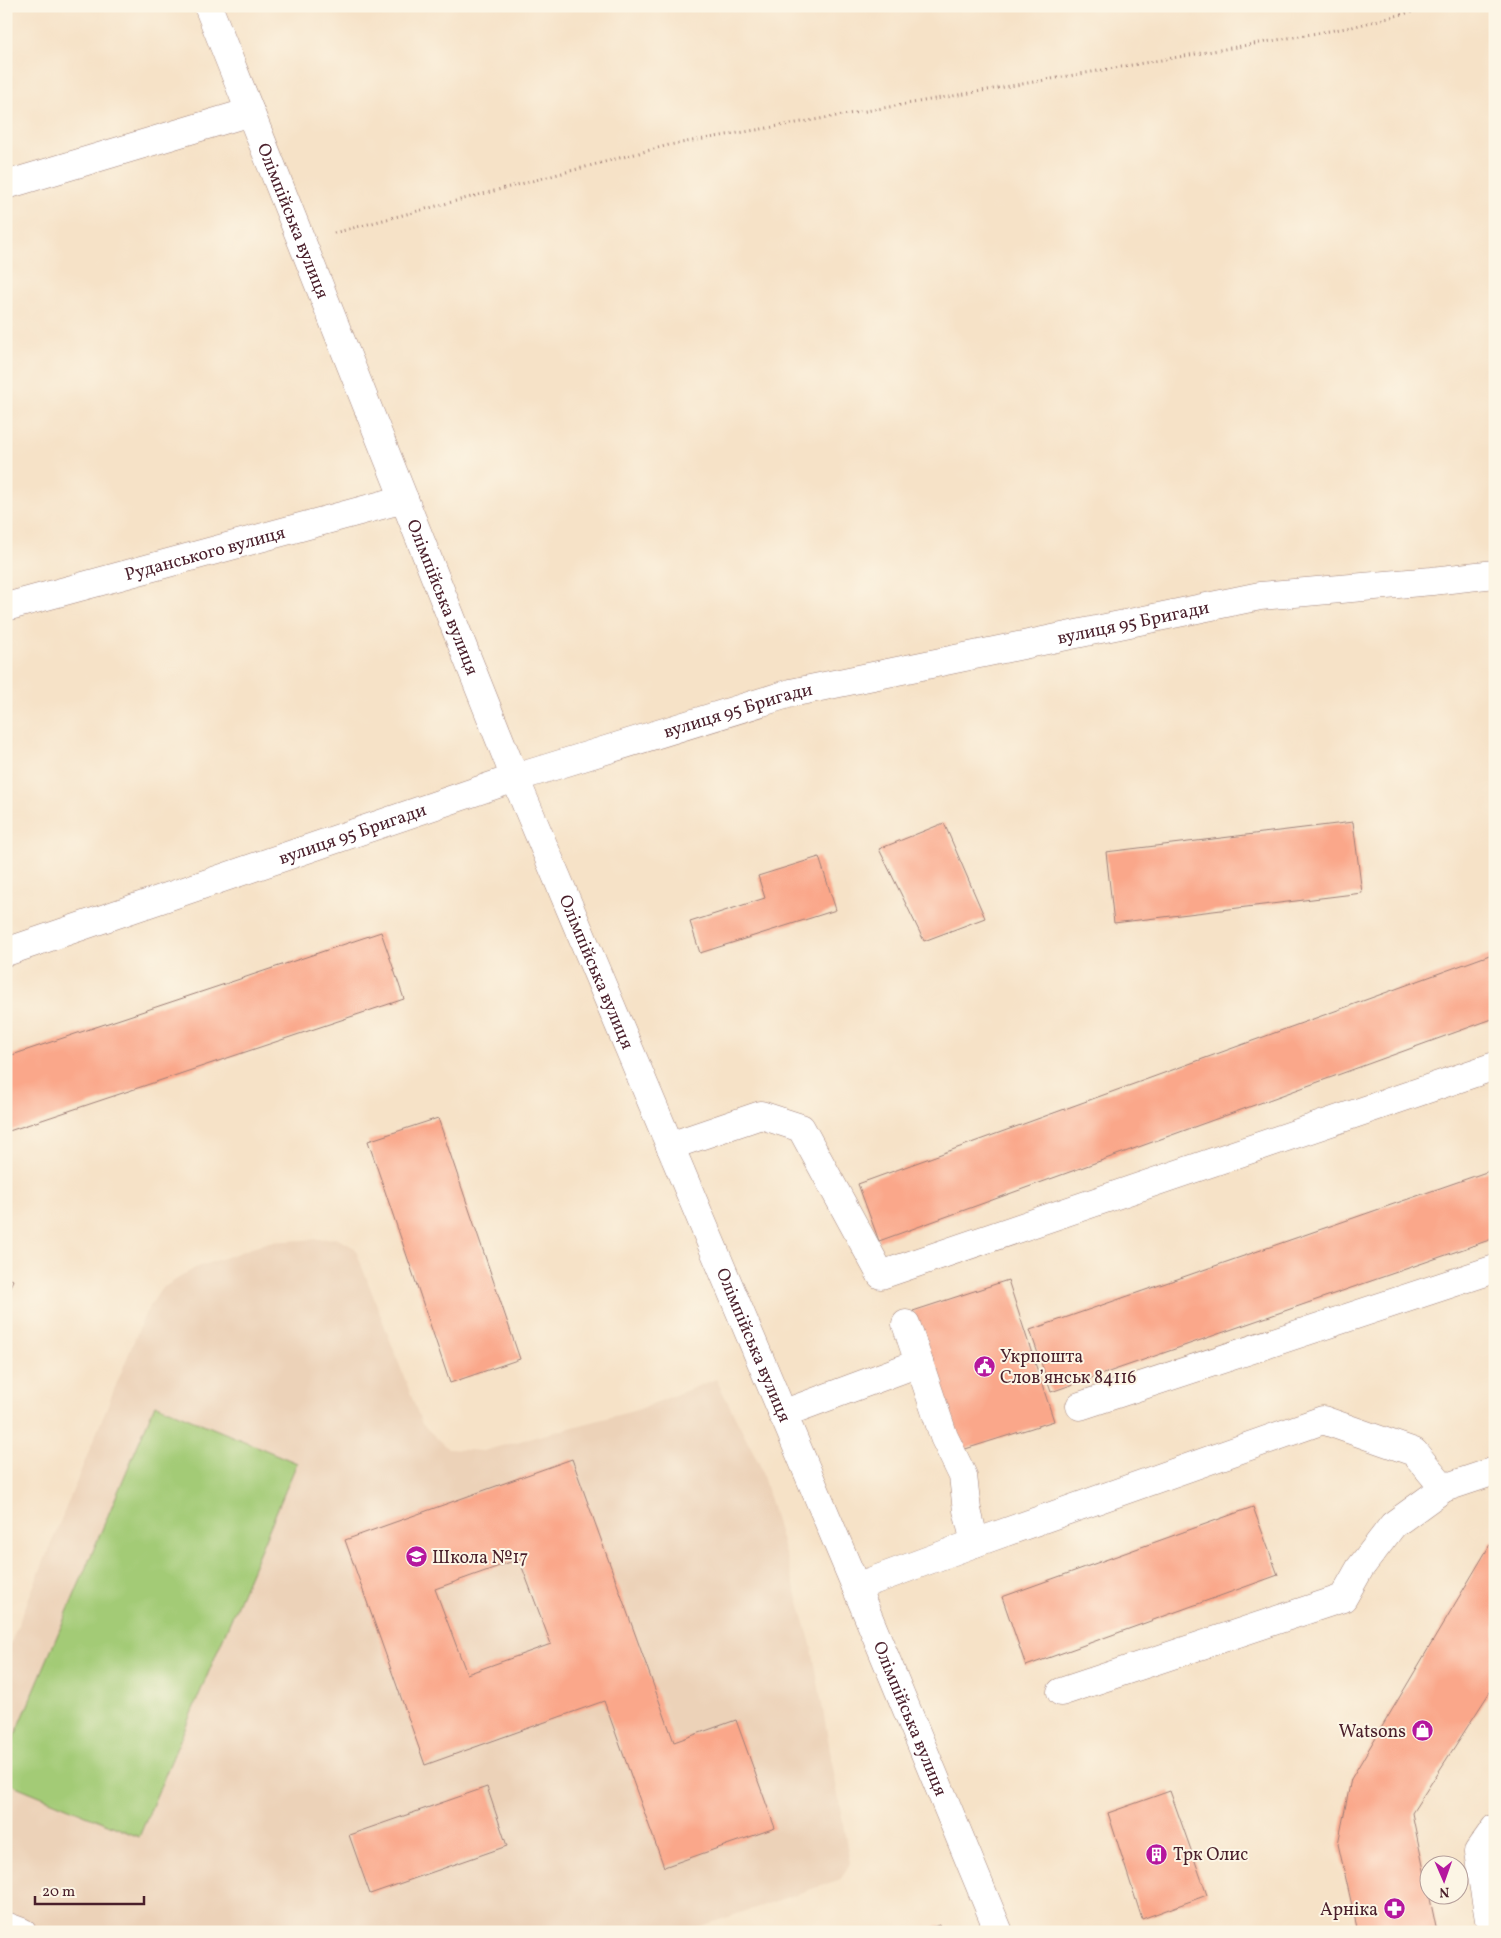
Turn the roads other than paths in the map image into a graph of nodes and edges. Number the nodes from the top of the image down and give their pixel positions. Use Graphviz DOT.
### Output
graph roads {
  1 [pos="208,6"];
  2 [pos="250,112"];
  3 [pos="6,184"];
  4 [pos="404,499"];
  5 [pos="1495,574"];
  6 [pos="6,607"];
  7 [pos="515,778"];
  8 [pos="6,952"];
  9 [pos="1495,1066"];
  10 [pos="670,1146"];
  11 [pos="1495,1269"];
  12 [pos="906,1324"];
  13 [pos="919,1364"];
  14 [pos="1080,1406"];
  15 [pos="782,1414"];
  16 [pos="1495,1470"];
  17 [pos="1444,1488"];
  18 [pos="975,1543"];
  19 [pos="856,1587"];
  20 [pos="1061,1692"];
  21 [pos="1495,1828"];
  22 [pos="6,1926"];
  23 [pos="22,1932"];
  24 [pos="999,1932"];
  25 [pos="1491,1932"];
  1 -- 2 [label="street, Олімпійська вулиця"];
  2 -- 3 [label="street"];
  2 -- 4 [label="street, Олімпійська вулиця"];
  4 -- 6 [label="street, Руданського вулиця"];
  4 -- 7 [label="street, Олімпійська вулиця"];
  5 -- 7 [label="street, вулиця 95 Бригади"];
  7 -- 8 [label="street, вулиця 95 Бригади"];
  7 -- 10 [label="street, Олімпійська вулиця"];
  9 -- 10 [label="street"];
  10 -- 15 [label="street, Олімпійська вулиця"];
  11 -- 14 [label="street"];
  12 -- 13 [label="street"];
  13 -- 15 [label="street"];
  13 -- 18 [label="street"];
  15 -- 19 [label="street, Олімпійська вулиця"];
  16 -- 17 [label="street"];
  17 -- 18 [label="street"];
  17 -- 20 [label="street"];
  18 -- 19 [label="street"];
  19 -- 24 [label="street, Олімпійська вулиця"];
  21 -- 25 [label="street"];
  22 -- 23 [label="street"];
}
